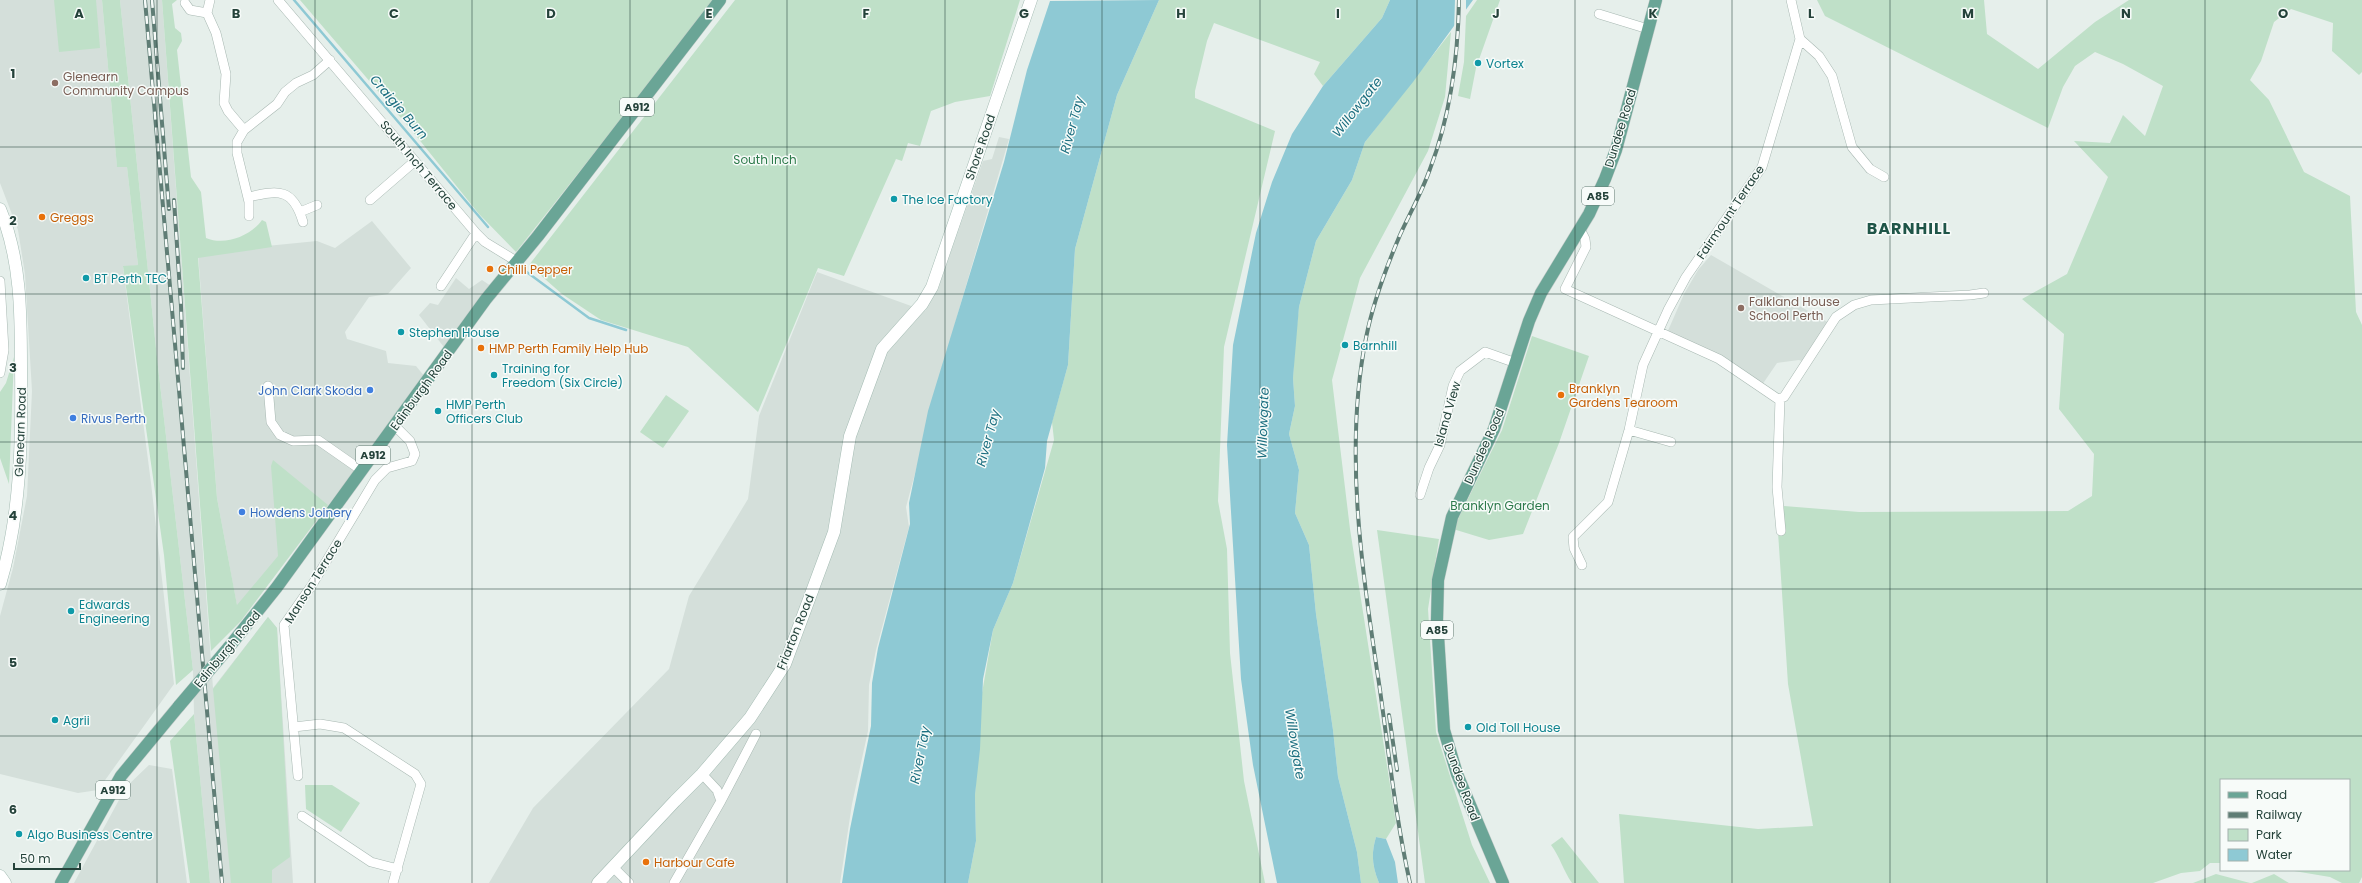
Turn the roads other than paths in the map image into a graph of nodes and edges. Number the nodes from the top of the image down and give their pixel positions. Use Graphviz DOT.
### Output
graph roads {
  1 [pos="210,0"];
  2 [pos="278,0"];
  3 [pos="720,0"];
  4 [pos="1031,0"];
  5 [pos="1656,0"];
  6 [pos="1791,0"];
  7 [pos="185,2"];
  8 [pos="207,13"];
  9 [pos="1599,14"];
  10 [pos="1648,29"];
  11 [pos="1800,39"];
  12 [pos="330,60"];
  13 [pos="244,130"];
  14 [pos="415,161"];
  15 [pos="1884,177"];
  16 [pos="248,196"];
  17 [pos="370,200"];
  18 [pos="317,205"];
  19 [pos="0,209"];
  20 [pos="300,212"];
  21 [pos="249,216"];
  22 [pos="303,222"];
  23 [pos="1580,229"];
  24 [pos="476,233"];
  25 [pos="516,261"];
  26 [pos="0,281"];
  27 [pos="441,286"];
  28 [pos="1984,292"];
  29 [pos="1,295"];
  30 [pos="1658,332"];
  31 [pos="882,349"];
  32 [pos="1516,363"];
  33 [pos="0,373"];
  34 [pos="268,386"];
  35 [pos="1780,399"];
  36 [pos="395,426"];
  37 [pos="1629,430"];
  38 [pos="1671,442"];
  39 [pos="361,470"];
  40 [pos="1420,495"];
  41 [pos="1781,530"];
  42 [pos="1582,566"];
  43 [pos="0,584"];
  44 [pos="294,727"];
  45 [pos="756,734"];
  46 [pos="702,774"];
  47 [pos="298,776"];
  48 [pos="721,801"];
  49 [pos="302,816"];
  50 [pos="613,867"];
  51 [pos="398,869"];
  52 [pos="0,876"];
  53 [pos="5,883"];
  54 [pos="61,883"];
  55 [pos="393,883"];
  56 [pos="598,883"];
  57 [pos="629,883"];
  58 [pos="674,883"];
  59 [pos="1503,883"];
  1 -- 8 [label="street"];
  2 -- 12 [label="street, South Inch Terrace"];
  3 -- 25 [label="main road, Edinburgh Road / A912"];
  4 -- 31 [label="street, Shore Road"];
  5 -- 10 [label="main road, Dundee Road / A85"];
  6 -- 11 [label="street"];
  7 -- 8 [label="street"];
  8 -- 13 [label="street"];
  9 -- 10 [label="street"];
  10 -- 23 [label="main road, Dundee Road / A85"];
  11 -- 15 [label="street"];
  11 -- 30 [label="street, Fairmount Terrace"];
  12 -- 13 [label="street"];
  12 -- 14 [label="street, South Inch Terrace"];
  13 -- 16 [label="street"];
  14 -- 17 [label="street"];
  14 -- 24 [label="street, South Inch Terrace"];
  16 -- 20 [label="street"];
  16 -- 21 [label="street"];
  18 -- 20 [label="street"];
  19 -- 43 [label="street, Glenearn Road"];
  20 -- 22 [label="street"];
  23 -- 30 [label="street"];
  23 -- 32 [label="main road, Dundee Road / A85"];
  24 -- 25 [label="street, South Inch Terrace"];
  24 -- 27 [label="street"];
  25 -- 36 [label="main road, Edinburgh Road / A912"];
  26 -- 29 [label="street"];
  28 -- 35 [label="street"];
  29 -- 33 [label="street"];
  30 -- 35 [label="street"];
  30 -- 37 [label="street, Fairmount Terrace"];
  31 -- 46 [label="street, Friarton Road"];
  32 -- 40 [label="street, Island View"];
  32 -- 59 [label="main road, Dundee Road / A85"];
  34 -- 39 [label="street"];
  35 -- 41 [label="street"];
  36 -- 39 [label="main road, Edinburgh Road / A912"];
  36 -- 44 [label="street, Manson Terrace"];
  37 -- 38 [label="street"];
  37 -- 42 [label="street, Fairmount Terrace"];
  39 -- 54 [label="main road, Edinburgh Road / A912, bridge"];
  44 -- 47 [label="street, Manson Terrace"];
  44 -- 51 [label="street"];
  45 -- 48 [label="street"];
  46 -- 48 [label="street"];
  46 -- 50 [label="street, Friarton Road"];
  48 -- 58 [label="street"];
  49 -- 51 [label="street"];
  50 -- 56 [label="street, Friarton Road"];
  50 -- 57 [label="street"];
  51 -- 55 [label="street"];
  52 -- 53 [label="street"];
}
